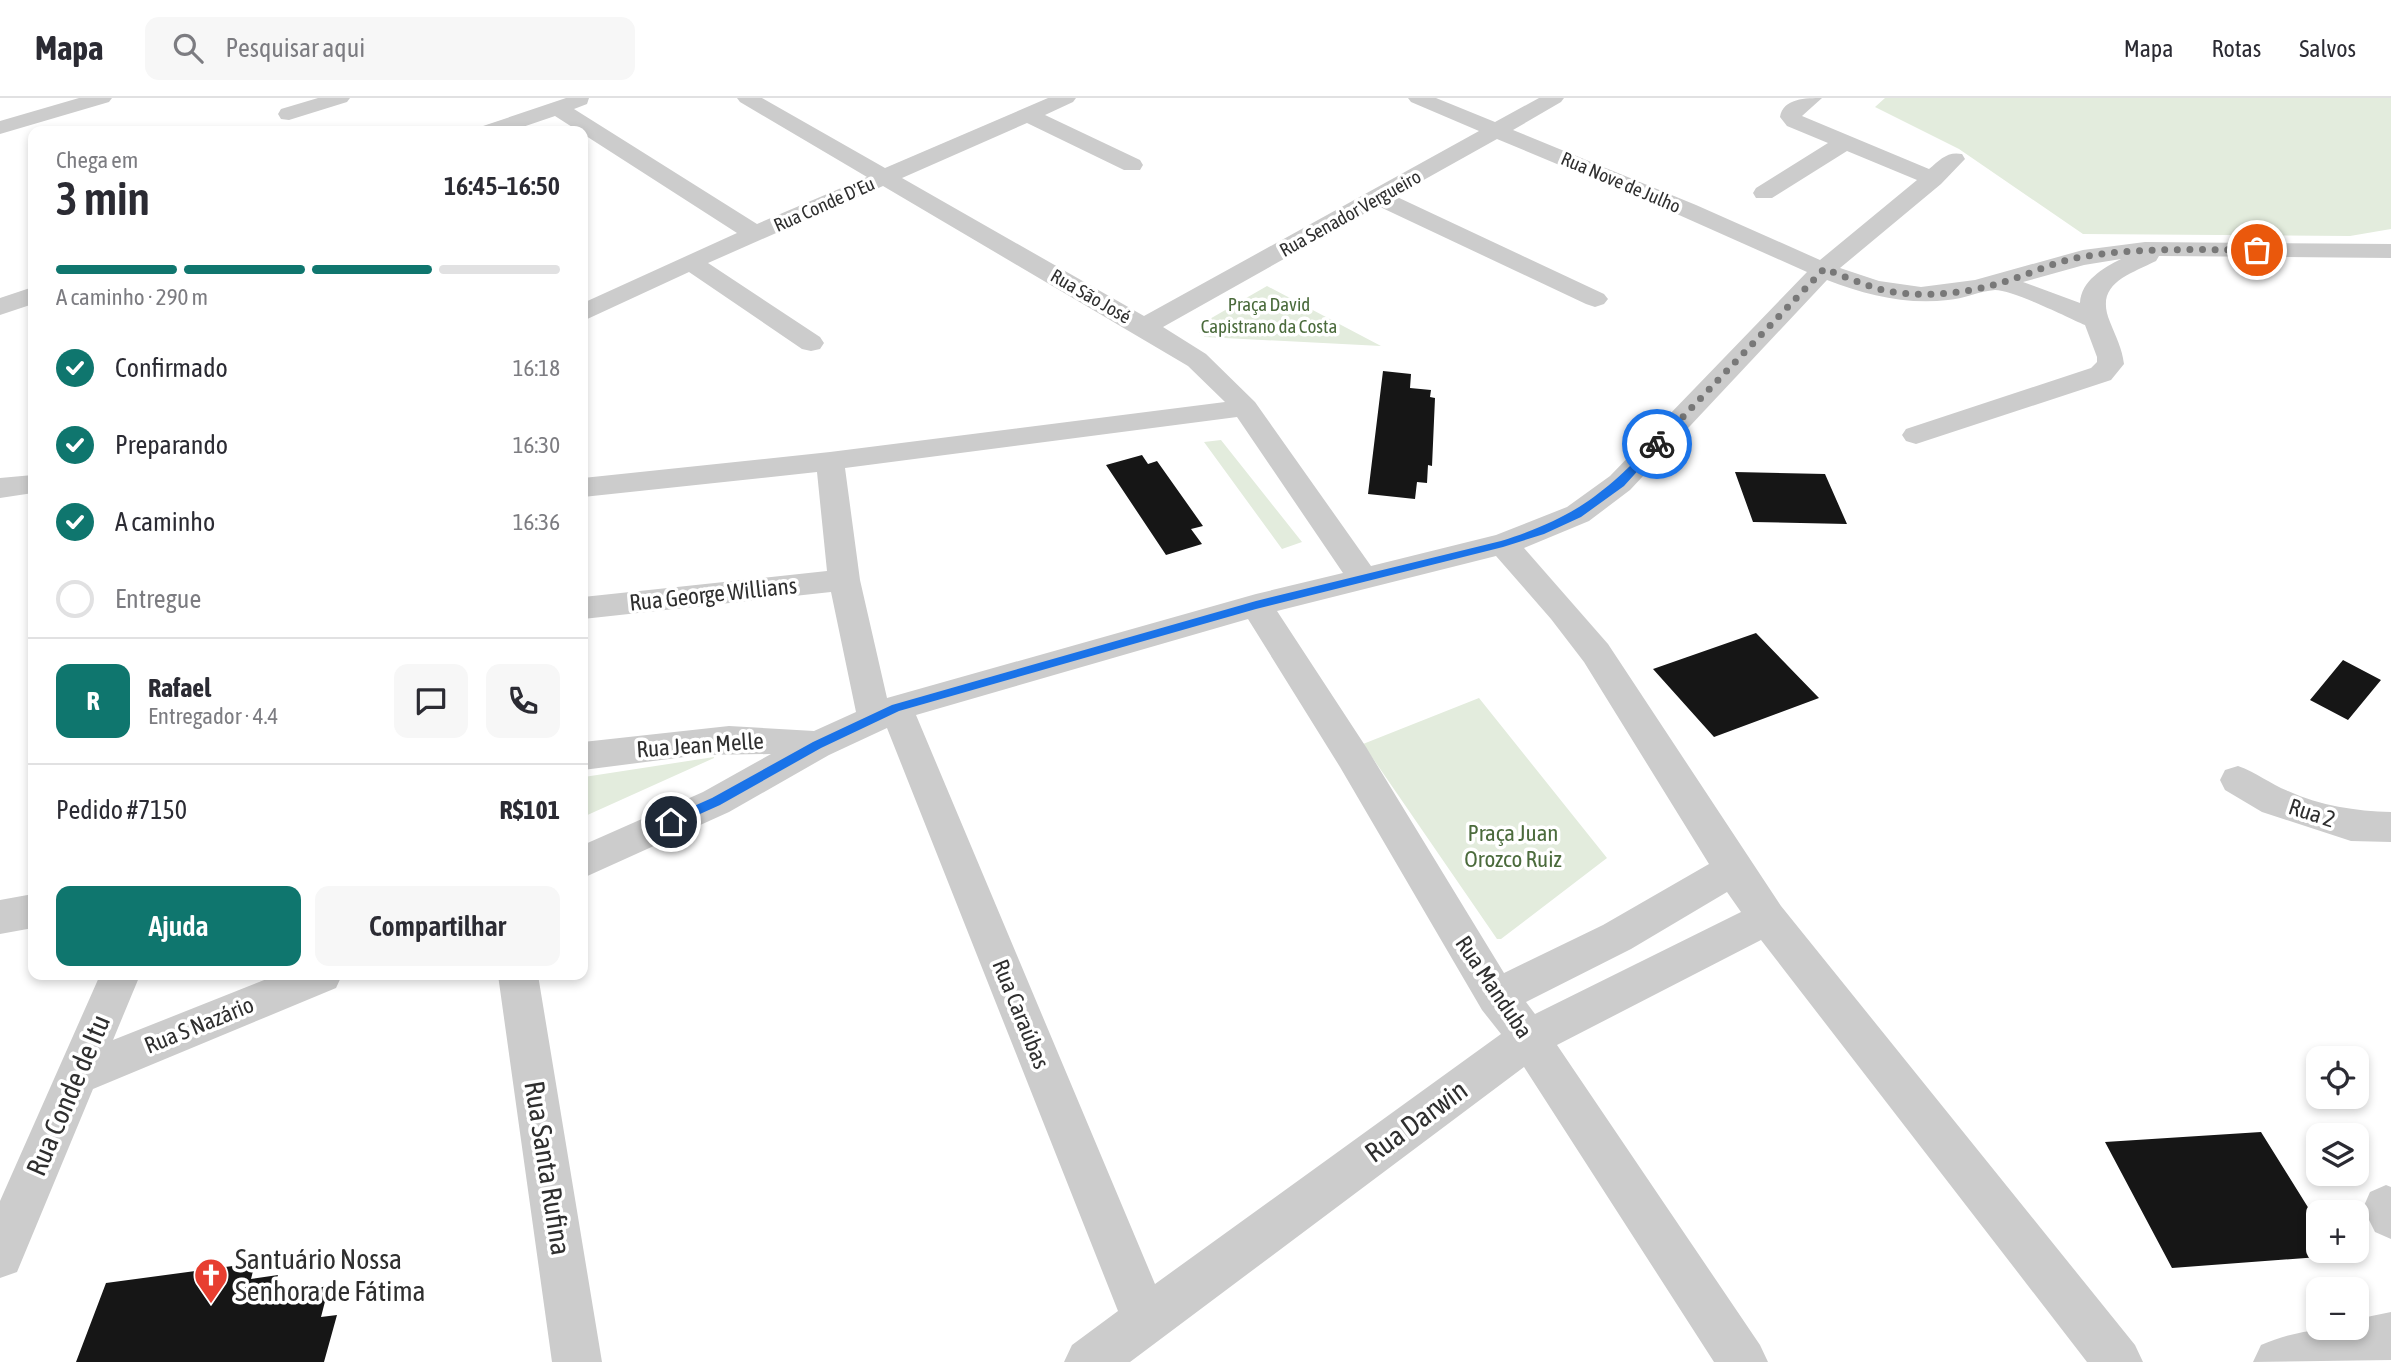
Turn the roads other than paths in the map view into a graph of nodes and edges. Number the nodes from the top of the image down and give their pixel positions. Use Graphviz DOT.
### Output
graph roads {
  1 [pos="102,98"];
  2 [pos="340,98"];
  3 [pos="586,98"];
  4 [pos="747,98"];
  5 [pos="1066,98"];
  6 [pos="1418,98"];
  7 [pos="1554,98"];
  8 [pos="1812,98"];
  9 [pos="8,103"];
  10 [pos="558,108"];
  11 [pos="289,114"];
  12 [pos="1028,115"];
  13 [pos="28,126"];
  14 [pos="29,126"];
  15 [pos="506,126"];
  16 [pos="586,126"];
  17 [pos="588,127"];
  18 [pos="0,128"];
  19 [pos="1495,130"];
  20 [pos="1845,142"];
  21 [pos="1954,159"];
  22 [pos="1132,165"];
  23 [pos="884,177"];
  24 [pos="1933,179"];
  25 [pos="1764,193"];
  26 [pos="1379,197"];
  27 [pos="756,234"];
  28 [pos="2159,249"];
  29 [pos="2391,251"];
  30 [pos="690,262"];
  31 [pos="1824,269"];
  32 [pos="2000,283"];
  33 [pos="28,297"];
  34 [pos="1595,299"];
  35 [pos="0,307"];
  36 [pos="588,311"];
  37 [pos="2095,320"];
  38 [pos="1144,327"];
  39 [pos="811,343"];
  40 [pos="1245,408"];
  41 [pos="1916,435"];
  42 [pos="830,461"];
  43 [pos="28,485"];
  44 [pos="588,486"];
  45 [pos="0,488"];
  46 [pos="1503,544"];
  47 [pos="1362,577"];
  48 [pos="844,580"];
  49 [pos="1256,605"];
  50 [pos="588,607"];
  51 [pos="885,712"];
  52 [pos="817,745"];
  53 [pos="588,755"];
  54 [pos="2238,780"];
  55 [pos="2391,827"];
  56 [pos="588,860"];
  57 [pos="1732,870"];
  58 [pos="28,912"];
  59 [pos="0,916"];
  60 [pos="1767,918"];
  61 [pos="118,980"];
  62 [pos="310,980"];
  63 [pos="519,980"];
  64 [pos="1496,998"];
  65 [pos="1529,1038"];
  66 [pos="77,1075"];
  67 [pos="0,1255"];
  68 [pos="1146,1320"];
  69 [pos="2391,1336"];
  70 [pos="577,1362"];
  71 [pos="1089,1362"];
  72 [pos="1743,1362"];
  73 [pos="2118,1362"];
  74 [pos="2278,1362"];
  1 -- 14 [label="street"];
  2 -- 11 [label="street"];
  3 -- 10 [label="street"];
  4 -- 23 [label="street, Rua São José"];
  5 -- 12 [label="street, Rua Conde D'Eu"];
  6 -- 19 [label="street, Rua Nove de Julho"];
  7 -- 19 [label="street, Rua Senador Vergueiro"];
  8 -- 20 [label="street"];
  9 -- 14 [label="street"];
  10 -- 15 [label="street"];
  10 -- 16 [label="street"];
  12 -- 22 [label="street"];
  12 -- 23 [label="street, Rua Conde D'Eu"];
  13 -- 18 [label="street"];
  17 -- 27 [label="street"];
  19 -- 26 [label="street, Rua Senador Vergueiro"];
  19 -- 31 [label="street, Rua Nove de Julho"];
  20 -- 24 [label="street"];
  20 -- 25 [label="street"];
  21 -- 24 [label="street"];
  23 -- 27 [label="street, Rua Conde D'Eu"];
  23 -- 38 [label="street, Rua São José"];
  24 -- 31 [label="street"];
  26 -- 34 [label="street"];
  26 -- 38 [label="street, Rua Senador Vergueiro"];
  27 -- 30 [label="street, Rua Conde D'Eu"];
  28 -- 29 [label="street, Rua Nove de Julho"];
  28 -- 32 [label="street, Rua Nove de Julho"];
  28 -- 37 [label="street"];
  30 -- 36 [label="street, Rua Conde D'Eu"];
  30 -- 39 [label="street"];
  31 -- 32 [label="street, Rua Nove de Julho"];
  31 -- 46 [label="street"];
  32 -- 37 [label="street"];
  33 -- 35 [label="street"];
  37 -- 41 [label="street"];
  38 -- 40 [label="street, Rua São José"];
  40 -- 42 [label="street"];
  40 -- 47 [label="street, Rua São José"];
  42 -- 44 [label="street"];
  42 -- 48 [label="street, Rua Caraúbas"];
  43 -- 45 [label="street"];
  46 -- 47 [label="street"];
  46 -- 57 [label="street"];
  47 -- 49 [label="street"];
  48 -- 50 [label="street, Rua George Willians"];
  48 -- 51 [label="street, Rua Caraúbas"];
  49 -- 51 [label="street"];
  49 -- 64 [label="street, Rua Manduba"];
  51 -- 52 [label="street"];
  51 -- 68 [label="street, Rua Caraúbas"];
  52 -- 53 [label="street, Rua Jean Melle"];
  52 -- 56 [label="street"];
  54 -- 55 [label="street, Rua 2"];
  57 -- 60 [label="street"];
  57 -- 64 [label="street"];
  58 -- 59 [label="street"];
  60 -- 65 [label="street, Rua Darwin"];
  60 -- 73 [label="street"];
  61 -- 66 [label="street, Rua Conde de Itu"];
  62 -- 66 [label="street, Rua S Nazário"];
  63 -- 70 [label="street, Rua Santa Rufina"];
  64 -- 65 [label="street, Rua Manduba"];
  65 -- 68 [label="street, Rua Darwin"];
  65 -- 72 [label="street, Rua Manduba"];
  66 -- 67 [label="street, Rua Conde de Itu"];
  68 -- 71 [label="street, Rua Darwin"];
  69 -- 74 [label="street"];
}
